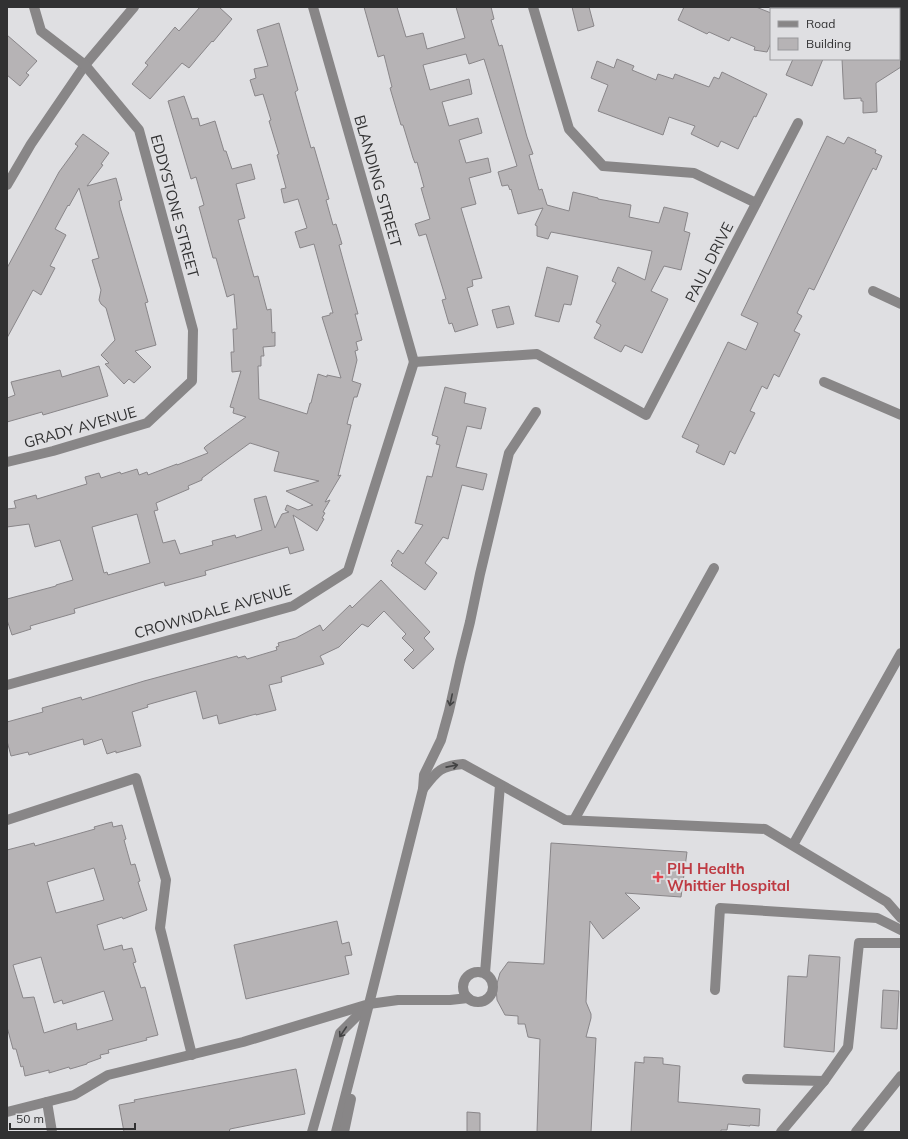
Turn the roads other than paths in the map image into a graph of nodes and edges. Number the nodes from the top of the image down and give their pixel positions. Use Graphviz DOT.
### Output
graph roads {
  1 [pos="34,7"];
  2 [pos="134,7"];
  3 [pos="313,7"];
  4 [pos="533,7"];
  5 [pos="85,65"];
  6 [pos="798,123"];
  7 [pos="7,185"];
  8 [pos="756,204"];
  9 [pos="873,291"];
  10 [pos="901,304"];
  11 [pos="414,362"];
  12 [pos="192,381"];
  13 [pos="824,382"];
  14 [pos="536,412"];
  15 [pos="901,415"];
  16 [pos="7,462"];
  17 [pos="714,568"];
  18 [pos="901,653"];
  19 [pos="7,685"];
  20 [pos="500,785"];
  21 [pos="423,789"];
  22 [pos="7,820"];
  23 [pos="574,820"];
  24 [pos="793,845"];
  25 [pos="901,918"];
  26 [pos="901,930"];
  27 [pos="901,943"];
  28 [pos="485,973"];
  29 [pos="716,990"];
  30 [pos="468,998"];
  31 [pos="369,1004"];
  32 [pos="192,1055"];
  33 [pos="354,1066"];
  34 [pos="901,1076"];
  35 [pos="747,1079"];
  36 [pos="824,1081"];
  37 [pos="47,1102"];
  38 [pos="7,1112"];
  39 [pos="52,1132"];
  40 [pos="312,1132"];
  41 [pos="336,1132"];
  42 [pos="344,1132"];
  43 [pos="781,1132"];
  44 [pos="856,1132"];
  1 -- 5 [label="street, EDDYSTONE STREET"];
  2 -- 5 [label="street"];
  3 -- 11 [label="street, BLANDING STREET"];
  4 -- 8 [label="street"];
  5 -- 7 [label="street"];
  5 -- 12 [label="street, EDDYSTONE STREET"];
  6 -- 8 [label="street, PAUL DRIVE"];
  8 -- 11 [label="street, PAUL DRIVE"];
  9 -- 10 [label="street"];
  11 -- 19 [label="street, CROWNDALE AVENUE"];
  12 -- 16 [label="street, GRADY AVENUE"];
  13 -- 15 [label="street"];
  14 -- 21 [label="street, one-way"];
  17 -- 23 [label="street"];
  18 -- 24 [label="street"];
  21 -- 20 [label="street, one-way"];
  20 -- 23 [label="street"];
  20 -- 28 [label="street"];
  21 -- 31 [label="street"];
  22 -- 32 [label="street"];
  23 -- 24 [label="street"];
  24 -- 25 [label="street"];
  26 -- 29 [label="street"];
  27 -- 36 [label="street"];
  28 -- 30 [label="street"];
  28 -- 30 [label="street"];
  30 -- 31 [label="street"];
  31 -- 32 [label="street"];
  31 -- 33 [label="street"];
  31 -- 40 [label="street, one-way"];
  32 -- 37 [label="street"];
  33 -- 41 [label="street"];
  33 -- 42 [label="street"];
  34 -- 44 [label="street"];
  35 -- 36 [label="street"];
  36 -- 43 [label="street"];
  37 -- 38 [label="street"];
  37 -- 39 [label="street"];
}
